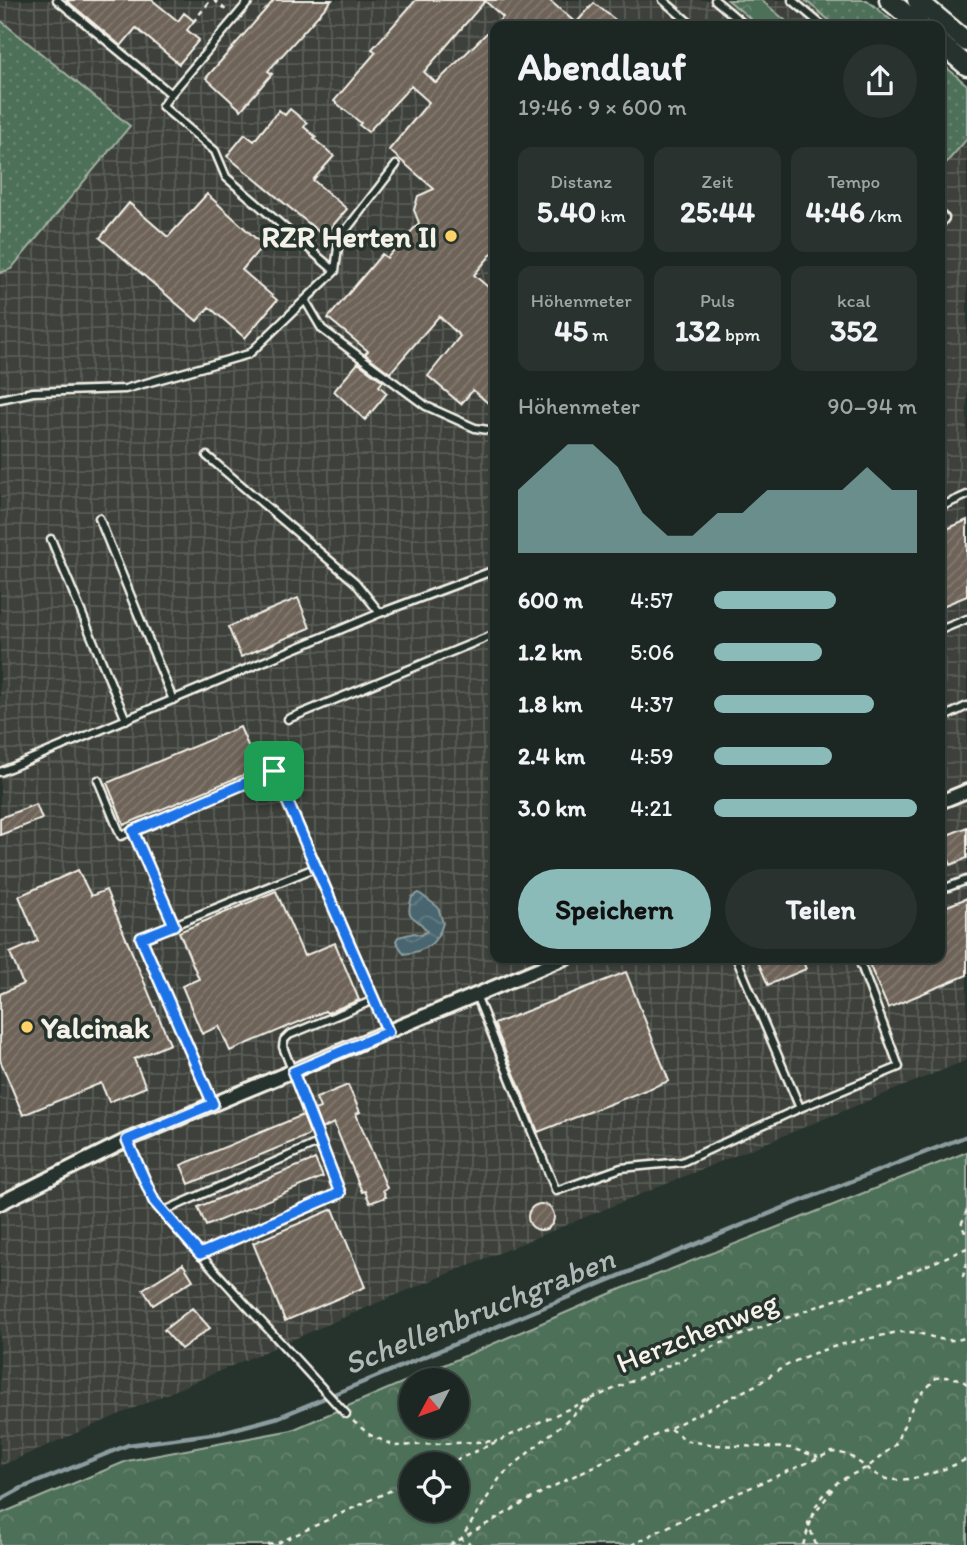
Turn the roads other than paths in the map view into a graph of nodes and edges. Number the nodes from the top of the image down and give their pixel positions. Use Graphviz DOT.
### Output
graph roads {
  1 [pos="57,0"];
  2 [pos="250,0"];
  3 [pos="663,0"];
  4 [pos="715,0"];
  5 [pos="792,0"];
  6 [pos="890,0"];
  7 [pos="917,0"];
  8 [pos="687,21"];
  9 [pos="740,21"];
  10 [pos="817,21"];
  11 [pos="914,21"];
  12 [pos="942,21"];
  13 [pos="945,24"];
  14 [pos="967,42"];
  15 [pos="945,47"];
  16 [pos="967,66"];
  17 [pos="171,94"];
  18 [pos="396,165"];
  19 [pos="335,271"];
  20 [pos="305,300"];
  21 [pos="0,398"];
  22 [pos="490,430"];
  23 [pos="207,456"];
  24 [pos="967,495"];
  25 [pos="945,505"];
  26 [pos="99,518"];
  27 [pos="51,539"];
  28 [pos="490,572"];
  29 [pos="380,613"];
  30 [pos="967,619"];
  31 [pos="945,628"];
  32 [pos="490,636"];
  33 [pos="173,700"];
  34 [pos="967,706"];
  35 [pos="945,717"];
  36 [pos="288,719"];
  37 [pos="126,720"];
  38 [pos="0,772"];
  39 [pos="98,780"];
  40 [pos="967,791"];
  41 [pos="945,800"];
  42 [pos="133,831"];
  43 [pos="317,867"];
  44 [pos="967,880"];
  45 [pos="945,888"];
  46 [pos="174,925"];
  47 [pos="553,963"];
  48 [pos="739,963"];
  49 [pos="860,963"];
  50 [pos="476,995"];
  51 [pos="374,1000"];
  52 [pos="388,1032"];
  53 [pos="293,1072"];
  54 [pos="213,1104"];
  55 [pos="800,1108"];
  56 [pos="127,1140"];
  57 [pos="320,1142"];
  58 [pos="0,1203"];
  59 [pos="162,1212"];
  60 [pos="200,1254"];
  61 [pos="346,1414"];
  1 -- 17 [label="lane"];
  2 -- 17 [label="lane"];
  3 -- 8 [label="lane"];
  4 -- 9 [label="lane"];
  5 -- 10 [label="lane"];
  6 -- 11 [label="main road"];
  7 -- 12 [label="main road"];
  13 -- 14 [label="main road"];
  15 -- 16 [label="main road"];
  17 -- 19 [label="lane"];
  18 -- 19 [label="lane"];
  19 -- 20 [label="lane"];
  20 -- 21 [label="lane"];
  20 -- 22 [label="lane"];
  23 -- 29 [label="lane"];
  24 -- 25 [label="lane"];
  26 -- 33 [label="lane"];
  27 -- 37 [label="lane"];
  28 -- 29 [label="lane"];
  29 -- 33 [label="lane"];
  30 -- 31 [label="lane"];
  32 -- 36 [label="lane"];
  33 -- 37 [label="lane"];
  34 -- 35 [label="lane"];
  37 -- 38 [label="lane"];
  39 -- 42 [label="lane"];
  40 -- 41 [label="street"];
  42 -- 43 [label="lane"];
  42 -- 46 [label="lane"];
  43 -- 46 [label="lane"];
  43 -- 51 [label="lane"];
  44 -- 45 [label="lane"];
  46 -- 54 [label="lane"];
  47 -- 50 [label="street"];
  48 -- 55 [label="lane"];
  49 -- 55 [label="lane"];
  50 -- 52 [label="street"];
  50 -- 55 [label="lane"];
  51 -- 52 [label="lane"];
  51 -- 53 [label="lane"];
  52 -- 53 [label="street"];
  53 -- 54 [label="street"];
  53 -- 57 [label="lane"];
  54 -- 56 [label="street"];
  56 -- 58 [label="street"];
  56 -- 59 [label="lane"];
  57 -- 59 [label="lane"];
  57 -- 60 [label="lane"];
  59 -- 60 [label="lane"];
  60 -- 61 [label="lane"];
}
